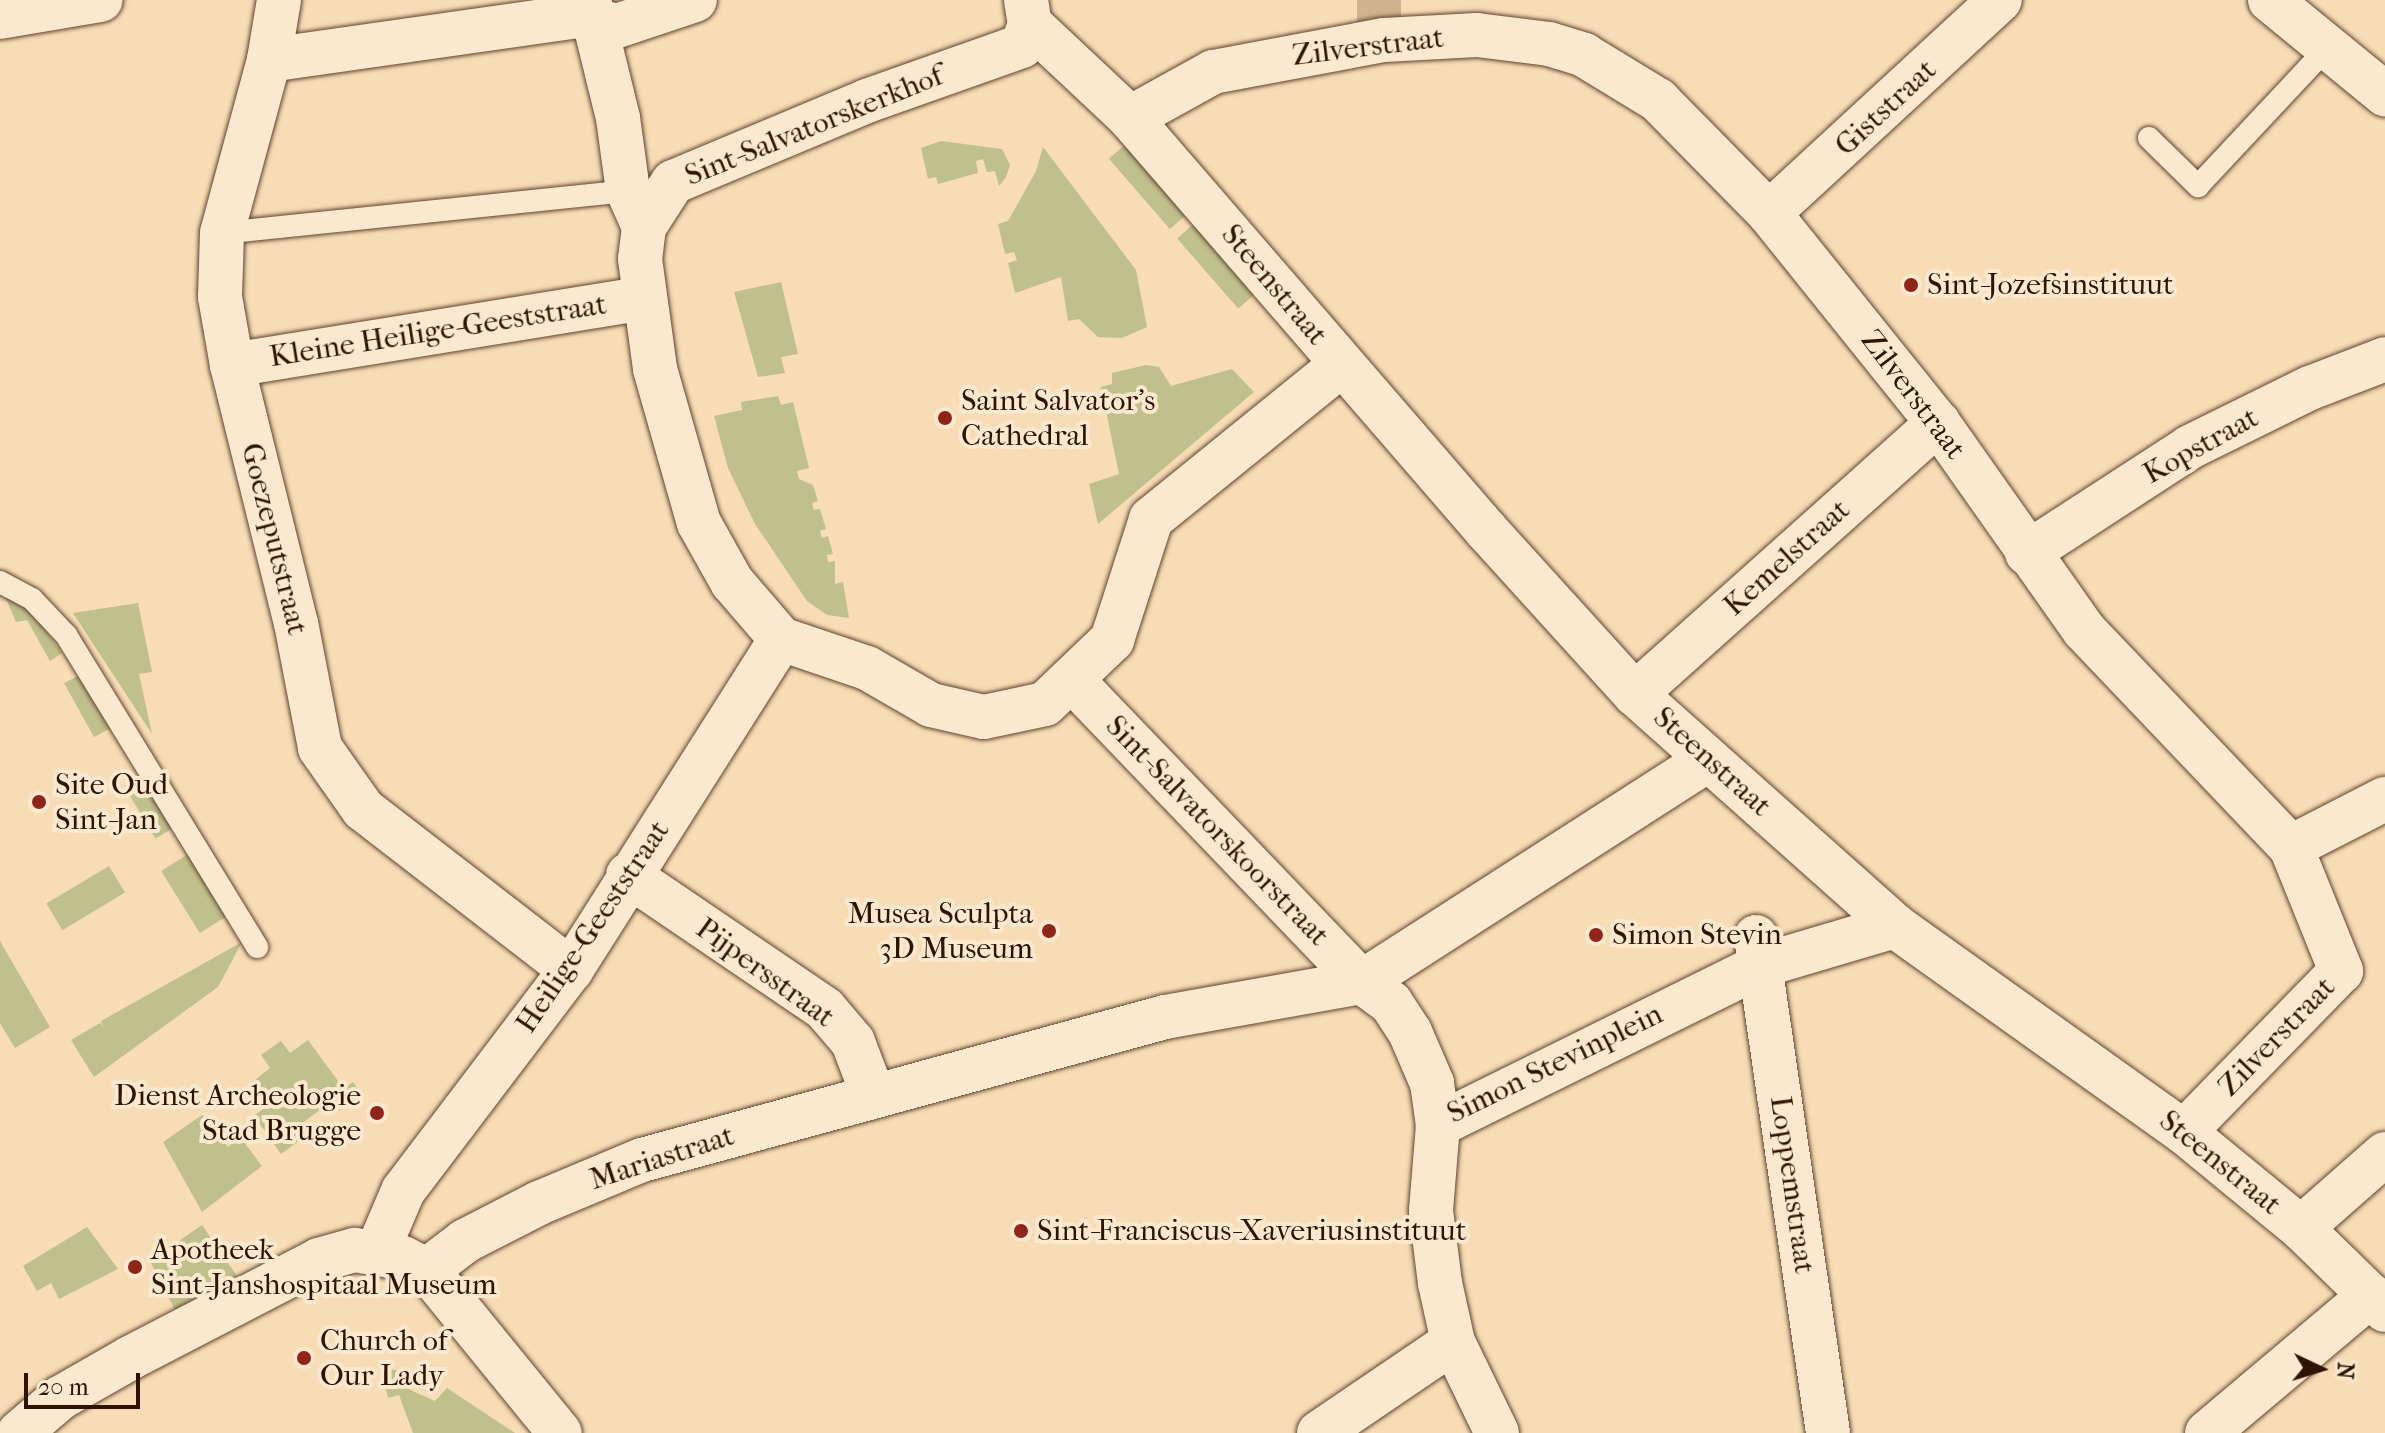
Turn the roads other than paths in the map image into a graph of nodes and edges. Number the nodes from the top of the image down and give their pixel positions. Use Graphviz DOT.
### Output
graph roads {
  1 [pos="101,0"];
  2 [pos="279,0"];
  3 [pos="695,0"];
  4 [pos="2000,0"];
  5 [pos="2270,0"];
  6 [pos="593,10"];
  7 [pos="1028,12"];
  8 [pos="0,17"];
  9 [pos="2328,47"];
  10 [pos="269,60"];
  11 [pos="2385,94"];
  12 [pos="1130,118"];
  13 [pos="2149,138"];
  14 [pos="636,209"];
  15 [pos="1769,213"];
  16 [pos="222,233"];
  17 [pos="645,298"];
  18 [pos="2385,359"];
  19 [pos="232,365"];
  20 [pos="1341,365"];
  21 [pos="1938,423"];
  22 [pos="2027,553"];
  23 [pos="0,582"];
  24 [pos="781,639"];
  25 [pos="1072,680"];
  26 [pos="1635,694"];
  27 [pos="1708,760"];
  28 [pos="2385,799"];
  29 [pos="2291,847"];
  30 [pos="628,875"];
  31 [pos="1895,926"];
  32 [pos="257,947"];
  33 [pos="1758,951"];
  34 [pos="571,970"];
  35 [pos="1362,982"];
  36 [pos="873,1095"];
  37 [pos="1438,1125"];
  38 [pos="2184,1132"];
  39 [pos="2385,1154"];
  40 [pos="2301,1228"];
  41 [pos="377,1252"];
  42 [pos="427,1270"];
  43 [pos="2378,1302"];
  44 [pos="1453,1342"];
  45 [pos="19,1433"];
  46 [pos="560,1433"];
  47 [pos="1319,1433"];
  48 [pos="1497,1433"];
  49 [pos="1828,1433"];
  50 [pos="2207,1433"];
  1 -- 8 [label="street"];
  2 -- 10 [label="street, Goezeputstraat"];
  3 -- 6 [label="street"];
  4 -- 15 [label="street, Giststraat"];
  5 -- 9 [label="street"];
  6 -- 10 [label="street"];
  6 -- 14 [label="street"];
  7 -- 12 [label="street, Steenstraat"];
  7 -- 14 [label="street, Sint-Salvatorskerkhof"];
  9 -- 11 [label="street"];
  9 -- 13 [label="lane"];
  10 -- 16 [label="street, Goezeputstraat"];
  12 -- 15 [label="street, Zilverstraat"];
  12 -- 20 [label="street, Steenstraat"];
  14 -- 16 [label="lane"];
  14 -- 17 [label="street, Sint-Salvatorskerkhof"];
  15 -- 21 [label="street, Zilverstraat"];
  16 -- 19 [label="street, Goezeputstraat"];
  17 -- 19 [label="street, Kleine Heilige-Geeststraat"];
  17 -- 24 [label="street, Sint-Salvatorskerkhof"];
  18 -- 22 [label="street, Kopstraat"];
  19 -- 34 [label="street, Goezeputstraat"];
  20 -- 25 [label="street"];
  20 -- 26 [label="street, Steenstraat"];
  21 -- 22 [label="street, Zilverstraat"];
  21 -- 26 [label="street, Kemelstraat"];
  22 -- 29 [label="street, Zilverstraat"];
  23 -- 32 [label="lane"];
  24 -- 25 [label="street"];
  24 -- 30 [label="street, Heilige-Geeststraat"];
  25 -- 35 [label="street, Sint-Salvatorskoorstraat"];
  26 -- 27 [label="street, Steenstraat"];
  27 -- 31 [label="street, Steenstraat"];
  27 -- 35 [label="street"];
  28 -- 29 [label="street"];
  29 -- 38 [label="street, Zilverstraat"];
  30 -- 34 [label="street, Heilige-Geeststraat"];
  30 -- 36 [label="street, Pijpersstraat"];
  31 -- 33 [label="street, Simon Stevinplein"];
  31 -- 38 [label="street, Steenstraat"];
  33 -- 37 [label="street, Simon Stevinplein"];
  33 -- 49 [label="street, Loppemstraat"];
  34 -- 41 [label="street, Heilige-Geeststraat"];
  35 -- 36 [label="street, Mariastraat"];
  35 -- 37 [label="street, Simon Stevinplein"];
  36 -- 42 [label="street, Mariastraat"];
  37 -- 44 [label="street"];
  38 -- 40 [label="street, Steenstraat"];
  39 -- 40 [label="street"];
  40 -- 43 [label="street, Steenstraat"];
  41 -- 42 [label="street"];
  41 -- 45 [label="street"];
  42 -- 46 [label="street"];
  43 -- 50 [label="street"];
  44 -- 47 [label="street"];
  44 -- 48 [label="street"];
}
